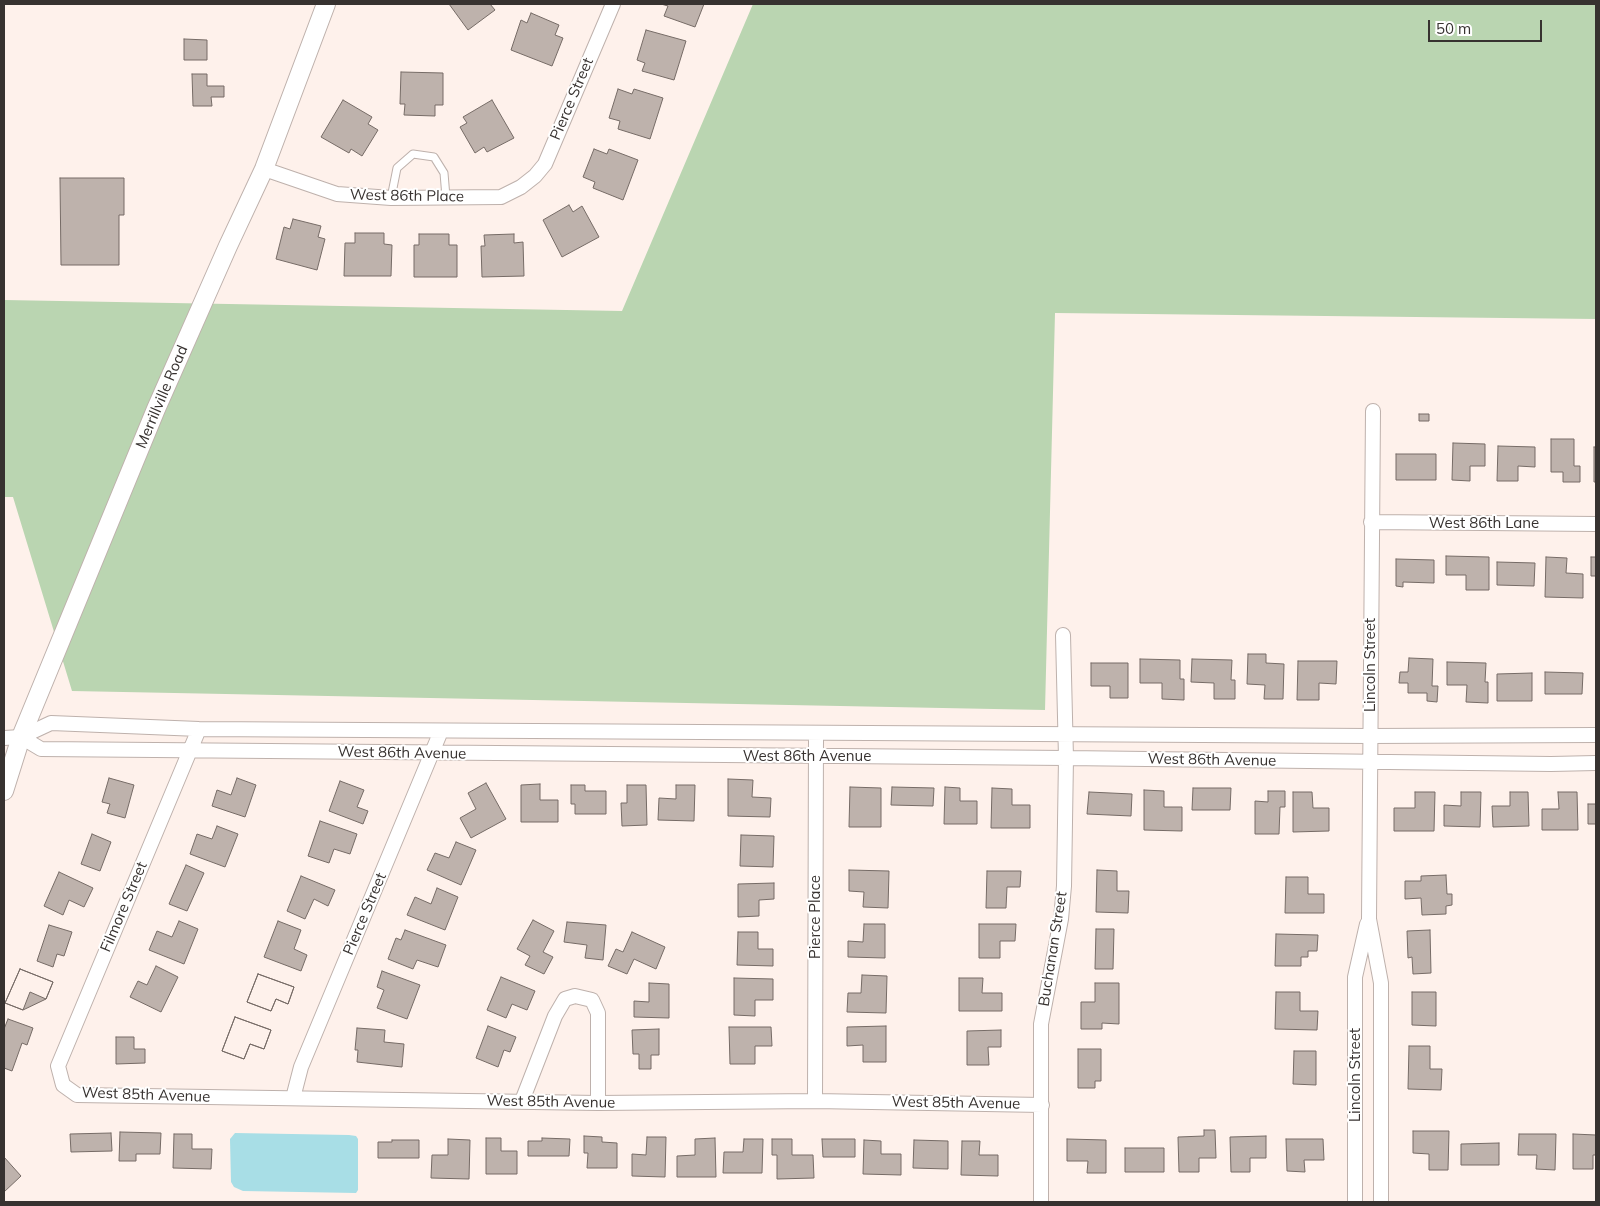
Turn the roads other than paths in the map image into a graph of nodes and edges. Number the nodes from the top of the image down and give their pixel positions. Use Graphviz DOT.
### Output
graph roads {
  1 [pos="326,4"];
  2 [pos="612,4"];
  3 [pos="264,169"];
  4 [pos="522,187"];
  5 [pos="446,197"];
  6 [pos="391,198"];
  7 [pos="1372,411"];
  8 [pos="1371,522"];
  9 [pos="1596,524"];
  10 [pos="1063,635"];
  11 [pos="199,729"];
  12 [pos="441,730"];
  13 [pos="816,732"];
  14 [pos="1065,734"];
  15 [pos="1596,735"];
  16 [pos="1370,736"];
  17 [pos="12,737"];
  18 [pos="189,751"];
  19 [pos="431,754"];
  20 [pos="816,756"];
  21 [pos="1066,758"];
  22 [pos="1370,762"];
  23 [pos="1596,762"];
  24 [pos="4,791"];
  25 [pos="1368,918"];
  26 [pos="63,1085"];
  27 [pos="293,1098"];
  28 [pos="522,1101"];
  29 [pos="814,1101"];
  30 [pos="598,1103"];
  31 [pos="1042,1105"];
  32 [pos="1041,1202"];
  33 [pos="1355,1202"];
  34 [pos="1381,1202"];
  1 -- 3 [label="street, Merrillville Road"];
  2 -- 4 [label="street, Pierce Street"];
  3 -- 6 [label="street, West 86th Place"];
  3 -- 17 [label="street, Merrillville Road"];
  4 -- 5 [label="street, West 86th Place"];
  5 -- 6 [label="street, West 86th Place"];
  5 -- 6 [label="lane"];
  7 -- 8 [label="street, Lincoln Street"];
  8 -- 9 [label="street, West 86th Lane"];
  8 -- 16 [label="street, Lincoln Street"];
  10 -- 14 [label="street, Buchanan Street"];
  11 -- 12 [label="street, West 86th Avenue"];
  11 -- 17 [label="street, West 86th Avenue"];
  11 -- 18 [label="street, Filmore Street"];
  12 -- 13 [label="street, West 86th Avenue"];
  12 -- 19 [label="street, Pierce Street"];
  13 -- 14 [label="street, West 86th Avenue"];
  13 -- 20 [label="street, Pierce Place"];
  14 -- 16 [label="street, West 86th Avenue"];
  14 -- 21 [label="street, Buchanan Street"];
  15 -- 16 [label="street, West 86th Avenue"];
  16 -- 22 [label="street, Lincoln Street"];
  17 -- 18 [label="street, West 86th Avenue"];
  17 -- 24 [label="street, Merrillville Road"];
  18 -- 19 [label="street, West 86th Avenue"];
  18 -- 26 [label="street, Filmore Street"];
  19 -- 20 [label="street, West 86th Avenue"];
  19 -- 27 [label="street, Pierce Street"];
  20 -- 21 [label="street, West 86th Avenue"];
  20 -- 29 [label="street, Pierce Place"];
  21 -- 22 [label="street, West 86th Avenue"];
  21 -- 31 [label="street, Buchanan Street"];
  22 -- 23 [label="street, West 86th Avenue"];
  22 -- 25 [label="street, Lincoln Street"];
  25 -- 33 [label="street, Lincoln Street"];
  25 -- 34 [label="street, Lincoln Street"];
  26 -- 27 [label="street, West 85th Avenue"];
  27 -- 28 [label="street, West 85th Avenue"];
  28 -- 30 [label="street, West 85th Avenue"];
  28 -- 30 [label="street"];
  29 -- 30 [label="street, West 85th Avenue"];
  29 -- 31 [label="street, West 85th Avenue"];
  31 -- 32 [label="street, Buchanan Street"];
}
